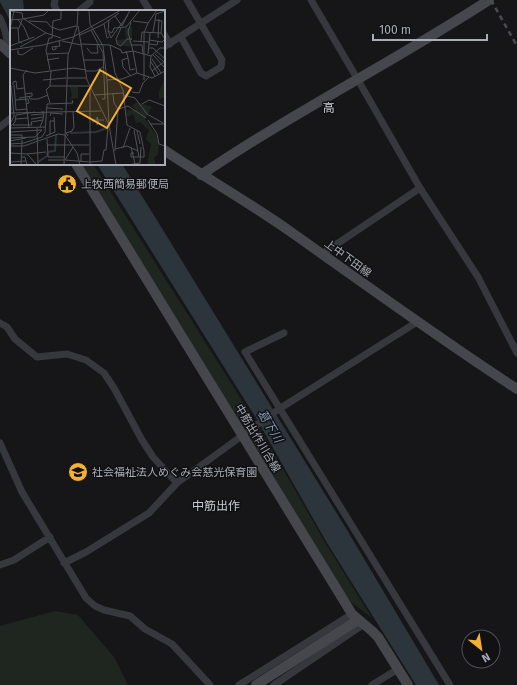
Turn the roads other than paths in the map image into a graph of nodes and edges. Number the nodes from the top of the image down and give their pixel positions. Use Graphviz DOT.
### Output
graph roads {
  1 [pos="55,0"];
  2 [pos="90,0"];
  3 [pos="143,0"];
  4 [pos="187,0"];
  5 [pos="237,0"];
  6 [pos="311,0"];
  7 [pos="489,0"];
  8 [pos="57,10"];
  9 [pos="80,10"];
  10 [pos="149,10"];
  11 [pos="0,18"];
  12 [pos="201,24"];
  13 [pos="181,37"];
  14 [pos="0,44"];
  15 [pos="167,46"];
  16 [pos="10,55"];
  17 [pos="358,80"];
  18 [pos="10,119"];
  19 [pos="0,127"];
  20 [pos="165,151"];
  21 [pos="77,165"];
  22 [pos="201,175"];
  23 [pos="420,188"];
  24 [pos="322,254"];
  25 [pos="417,322"];
  26 [pos="0,323"];
  27 [pos="284,333"];
  28 [pos="517,353"];
  29 [pos="517,389"];
  30 [pos="278,410"];
  31 [pos="242,435"];
  32 [pos="0,443"];
  33 [pos="177,483"];
  34 [pos="50,537"];
  35 [pos="64,563"];
  36 [pos="0,565"];
  37 [pos="358,620"];
  38 [pos="398,669"];
  39 [pos="210,685"];
  40 [pos="239,685"];
  41 [pos="256,685"];
  42 [pos="274,685"];
  43 [pos="372,685"];
  44 [pos="408,685"];
  45 [pos="450,685"];
  1 -- 8 [label="street"];
  2 -- 9 [label="street"];
  3 -- 10 [label="street"];
  4 -- 12 [label="street"];
  5 -- 12 [label="street"];
  6 -- 17 [label="street"];
  7 -- 17 [label="main road"];
  11 -- 16 [label="street"];
  12 -- 13 [label="street"];
  12 -- 13 [label="street"];
  13 -- 15 [label="street"];
  14 -- 16 [label="main road"];
  17 -- 22 [label="main road"];
  17 -- 23 [label="street"];
  18 -- 19 [label="street"];
  20 -- 22 [label="main road, 上中下田線"];
  21 -- 31 [label="main road, 中筋出作川合線"];
  22 -- 24 [label="main road, 上中下田線"];
  23 -- 24 [label="street"];
  23 -- 28 [label="street"];
  24 -- 25 [label="main road, 上中下田線"];
  25 -- 29 [label="main road, 上中下田線"];
  25 -- 30 [label="street"];
  26 -- 33 [label="street"];
  27 -- 30 [label="street"];
  30 -- 31 [label="street"];
  30 -- 45 [label="street"];
  31 -- 33 [label="street"];
  31 -- 37 [label="main road, 中筋出作川合線"];
  32 -- 34 [label="street"];
  33 -- 35 [label="street"];
  34 -- 35 [label="street"];
  34 -- 36 [label="street"];
  35 -- 39 [label="street"];
  37 -- 38 [label="main road, 中筋出作川合線"];
  37 -- 40 [label="street"];
  37 -- 41 [label="main road"];
  37 -- 42 [label="street"];
  38 -- 43 [label="street"];
  38 -- 44 [label="main road, 中筋出作川合線"];
}
